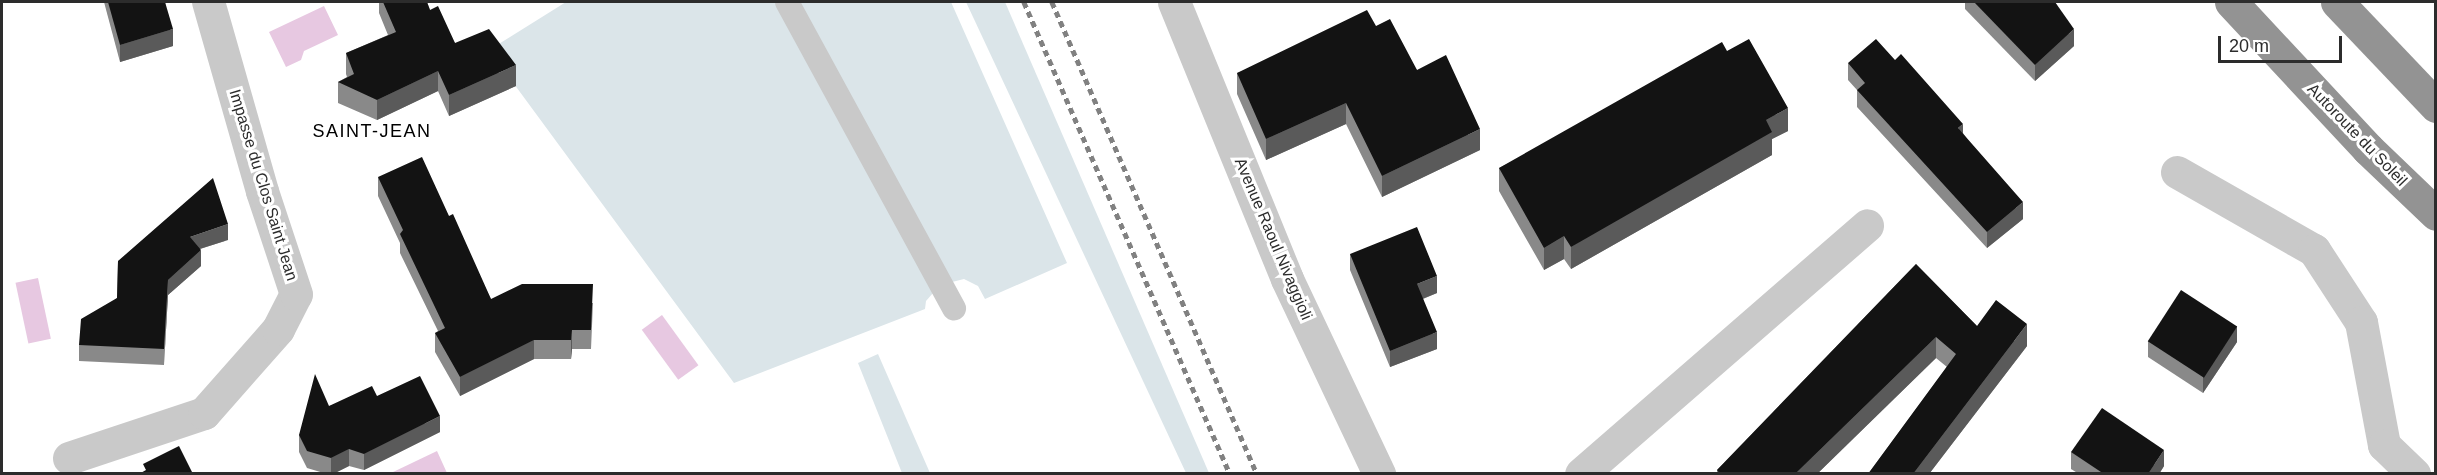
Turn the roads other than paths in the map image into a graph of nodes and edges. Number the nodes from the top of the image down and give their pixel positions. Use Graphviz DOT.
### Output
graph roads {
  1 [pos="208,2"];
  2 [pos="787,2"];
  3 [pos="1174,2"];
  4 [pos="2231,2"];
  5 [pos="2337,2"];
  6 [pos="2436,106"];
  7 [pos="2177,172"];
  8 [pos="2436,214"];
  9 [pos="1867,225"];
  10 [pos="954,308"];
  11 [pos="69,458"];
  12 [pos="1380,474"];
  13 [pos="1581,474"];
  14 [pos="2415,474"];
  1 -- 11 [label="street, Impasse du Clos Saint Jean"];
  2 -- 10 [label="lane"];
  3 -- 12 [label="street, Avenue Raoul Nivaggioli"];
  4 -- 8 [label="highway, Autoroute du Soleil"];
  5 -- 6 [label="highway"];
  7 -- 14 [label="street"];
  9 -- 13 [label="street"];
}
